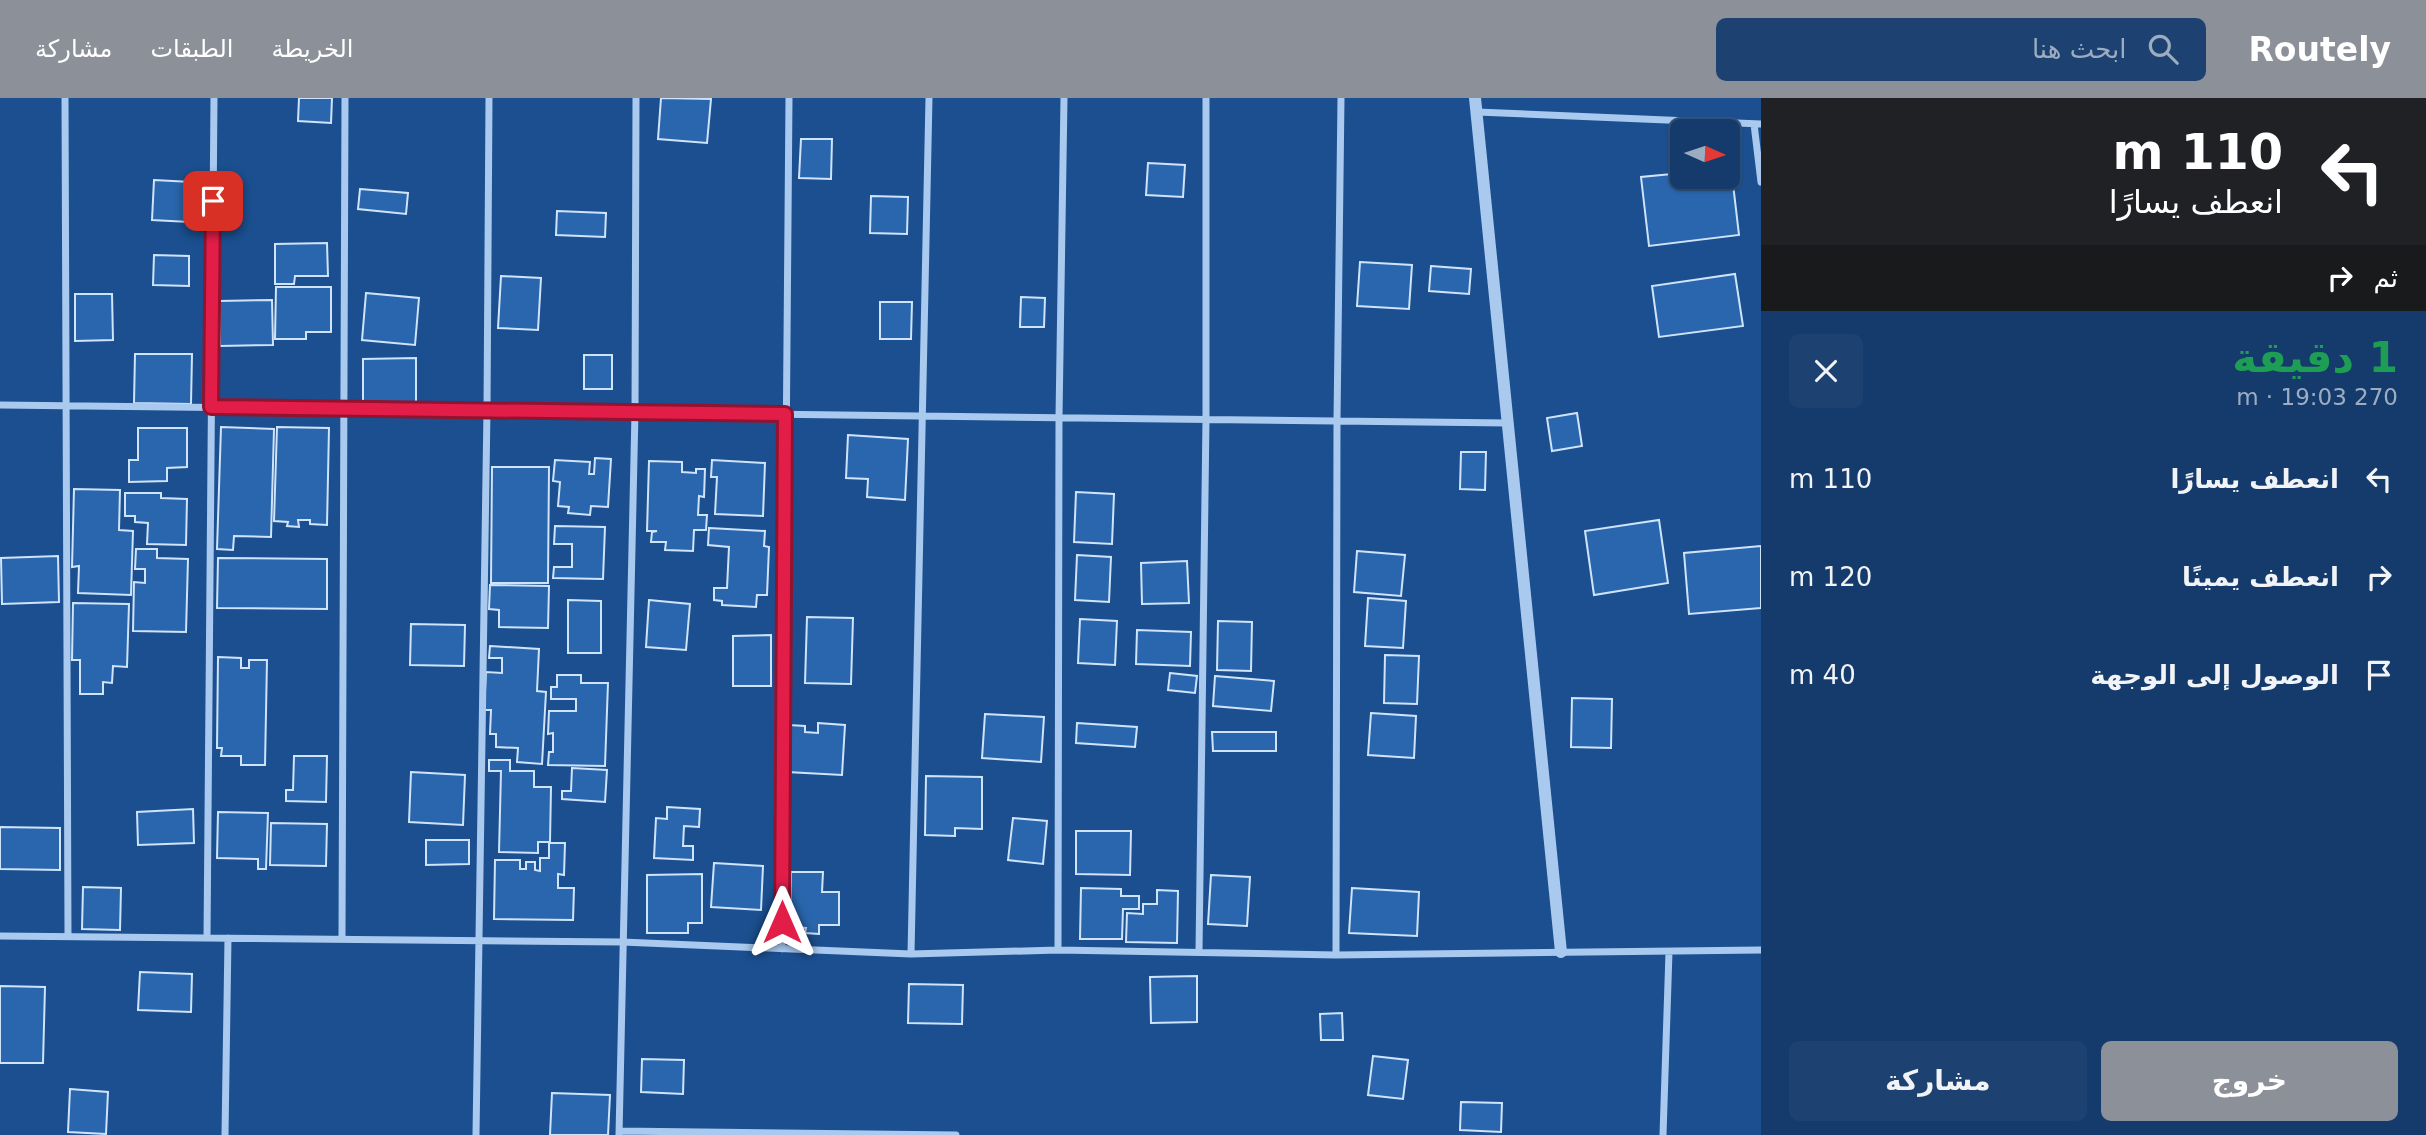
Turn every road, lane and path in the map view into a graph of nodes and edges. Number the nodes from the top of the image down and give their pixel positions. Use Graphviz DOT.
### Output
graph roads {
  1 [pos="65,98"];
  2 [pos="214,98"];
  3 [pos="345,98"];
  4 [pos="489,98"];
  5 [pos="636,98"];
  6 [pos="789,98"];
  7 [pos="929,98"];
  8 [pos="1064,98"];
  9 [pos="1206,98"];
  10 [pos="1341,98"];
  11 [pos="1475,98"];
  12 [pos="1477,112"];
  13 [pos="1758,124"];
  14 [pos="1761,183"];
  15 [pos="0,405"];
  16 [pos="66,406"];
  17 [pos="211,407"];
  18 [pos="344,409"];
  19 [pos="487,410"];
  20 [pos="635,412"];
  21 [pos="785,414"];
  22 [pos="924,416"];
  23 [pos="1059,417"];
  24 [pos="1206,419"];
  25 [pos="1337,421"];
  26 [pos="1508,423"];
  27 [pos="0,936"];
  28 [pos="68,936"];
  29 [pos="206,937"];
  30 [pos="228,938"];
  31 [pos="342,939"];
  32 [pos="479,940"];
  33 [pos="622,942"];
  34 [pos="782,948"];
  35 [pos="1058,950"];
  36 [pos="1761,950"];
  37 [pos="1199,952"];
  38 [pos="1669,952"];
  39 [pos="1561,953"];
  40 [pos="911,954"];
  41 [pos="1336,955"];
  42 [pos="619,1133"];
  43 [pos="821,1134"];
  44 [pos="225,1135"];
  45 [pos="476,1135"];
  46 [pos="956,1135"];
  47 [pos="1663,1135"];
  1 -- 16 [label="street"];
  2 -- 17 [label="street"];
  3 -- 18 [label="street"];
  4 -- 19 [label="street"];
  5 -- 20 [label="street"];
  6 -- 21 [label="street"];
  7 -- 22 [label="street"];
  8 -- 23 [label="street"];
  9 -- 24 [label="street"];
  10 -- 25 [label="street"];
  11 -- 12 [label="street"];
  12 -- 13 [label="street"];
  12 -- 26 [label="street"];
  13 -- 14 [label="street"];
  15 -- 16 [label="street"];
  16 -- 17 [label="street"];
  16 -- 28 [label="street"];
  17 -- 18 [label="street"];
  17 -- 29 [label="street"];
  18 -- 19 [label="street"];
  18 -- 31 [label="street"];
  19 -- 20 [label="street"];
  19 -- 32 [label="street"];
  20 -- 21 [label="street"];
  20 -- 33 [label="street"];
  21 -- 22 [label="street"];
  21 -- 34 [label="street"];
  22 -- 23 [label="street"];
  22 -- 40 [label="street"];
  23 -- 24 [label="street"];
  23 -- 35 [label="street"];
  24 -- 25 [label="street"];
  24 -- 37 [label="street"];
  25 -- 26 [label="street"];
  25 -- 41 [label="street"];
  26 -- 39 [label="street"];
  27 -- 28 [label="street"];
  28 -- 29 [label="street"];
  29 -- 30 [label="street"];
  30 -- 31 [label="street"];
  30 -- 44 [label="street"];
  31 -- 32 [label="street"];
  32 -- 33 [label="street"];
  32 -- 45 [label="street"];
  33 -- 34 [label="street"];
  33 -- 42 [label="street"];
  34 -- 40 [label="street"];
  35 -- 37 [label="street"];
  35 -- 40 [label="street"];
  36 -- 38 [label="street"];
  37 -- 41 [label="street"];
  38 -- 39 [label="street"];
  38 -- 47 [label="street"];
  39 -- 41 [label="street"];
  42 -- 43 [label="street"];
  43 -- 46 [label="street"];
}
